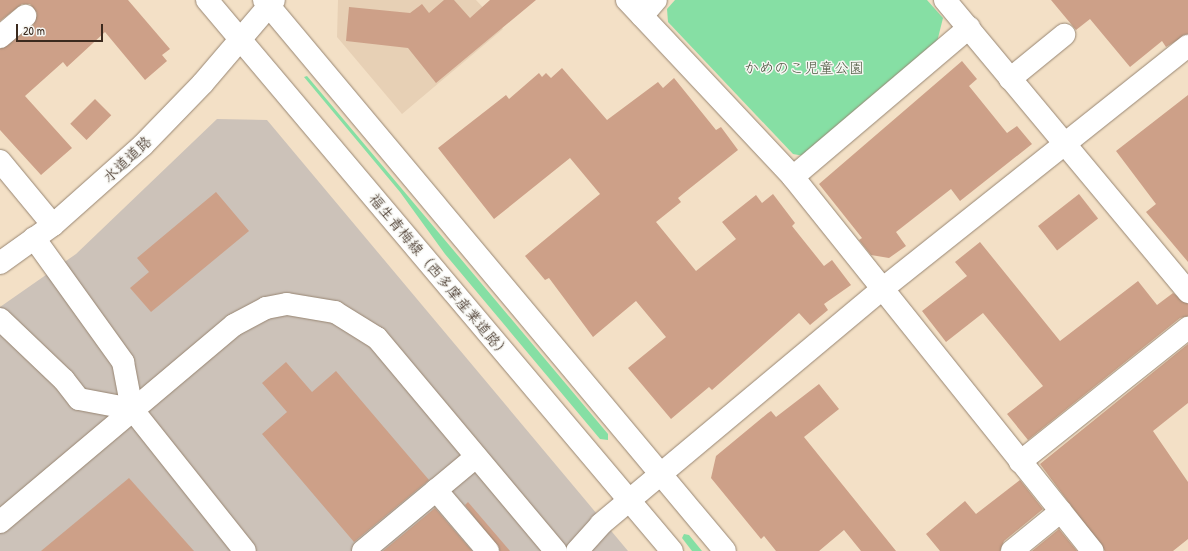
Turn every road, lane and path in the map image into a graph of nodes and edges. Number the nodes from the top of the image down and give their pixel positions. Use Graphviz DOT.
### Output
graph roads {
  1 [pos="207,0"];
  2 [pos="627,0"];
  3 [pos="656,0"];
  4 [pos="945,0"];
  5 [pos="269,2"];
  6 [pos="25,16"];
  7 [pos="642,16"];
  8 [pos="969,28"];
  9 [pos="1064,35"];
  10 [pos="0,37"];
  11 [pos="241,40"];
  12 [pos="1188,46"];
  13 [pos="1010,79"];
  14 [pos="1065,145"];
  15 [pos="0,161"];
  16 [pos="792,177"];
  17 [pos="52,225"];
  18 [pos="34,238"];
  19 [pos="0,263"];
  20 [pos="881,290"];
  21 [pos="1188,292"];
  22 [pos="0,319"];
  23 [pos="1188,328"];
  24 [pos="132,409"];
  25 [pos="476,457"];
  26 [pos="1020,462"];
  27 [pos="662,475"];
  28 [pos="436,490"];
  29 [pos="630,500"];
  30 [pos="1061,511"];
  31 [pos="0,522"];
  32 [pos="245,551"];
  33 [pos="363,551"];
  34 [pos="488,551"];
  35 [pos="556,551"];
  36 [pos="577,551"];
  37 [pos="672,551"];
  38 [pos="725,551"];
  39 [pos="1012,551"];
  40 [pos="1093,551"];
  1 -- 11 [label="street, 福生青梅線（西多摩産業道路）"];
  2 -- 7 [label="street"];
  3 -- 7 [label="street"];
  4 -- 8 [label="street"];
  5 -- 11 [label="street, 水道道路"];
  5 -- 27 [label="street"];
  6 -- 10 [label="street"];
  7 -- 16 [label="street"];
  8 -- 13 [label="street"];
  8 -- 16 [label="street"];
  9 -- 13 [label="street"];
  11 -- 17 [label="street, 水道道路"];
  11 -- 29 [label="street, 福生青梅線（西多摩産業道路）"];
  12 -- 14 [label="street"];
  13 -- 14 [label="street"];
  14 -- 20 [label="street"];
  14 -- 21 [label="street"];
  15 -- 17 [label="street"];
  16 -- 20 [label="street"];
  17 -- 18 [label="street, 水道道路"];
  18 -- 19 [label="street, 水道道路"];
  18 -- 24 [label="street"];
  20 -- 26 [label="street"];
  20 -- 27 [label="street"];
  22 -- 24 [label="street"];
  23 -- 26 [label="street"];
  24 -- 25 [label="street"];
  24 -- 31 [label="street"];
  24 -- 32 [label="street"];
  25 -- 28 [label="street"];
  25 -- 35 [label="street"];
  26 -- 30 [label="street"];
  27 -- 29 [label="street"];
  27 -- 38 [label="street"];
  28 -- 33 [label="street"];
  28 -- 34 [label="street"];
  29 -- 36 [label="street"];
  29 -- 37 [label="street, 福生青梅線（西多摩産業道路）"];
  30 -- 39 [label="street"];
  30 -- 40 [label="street"];
}
